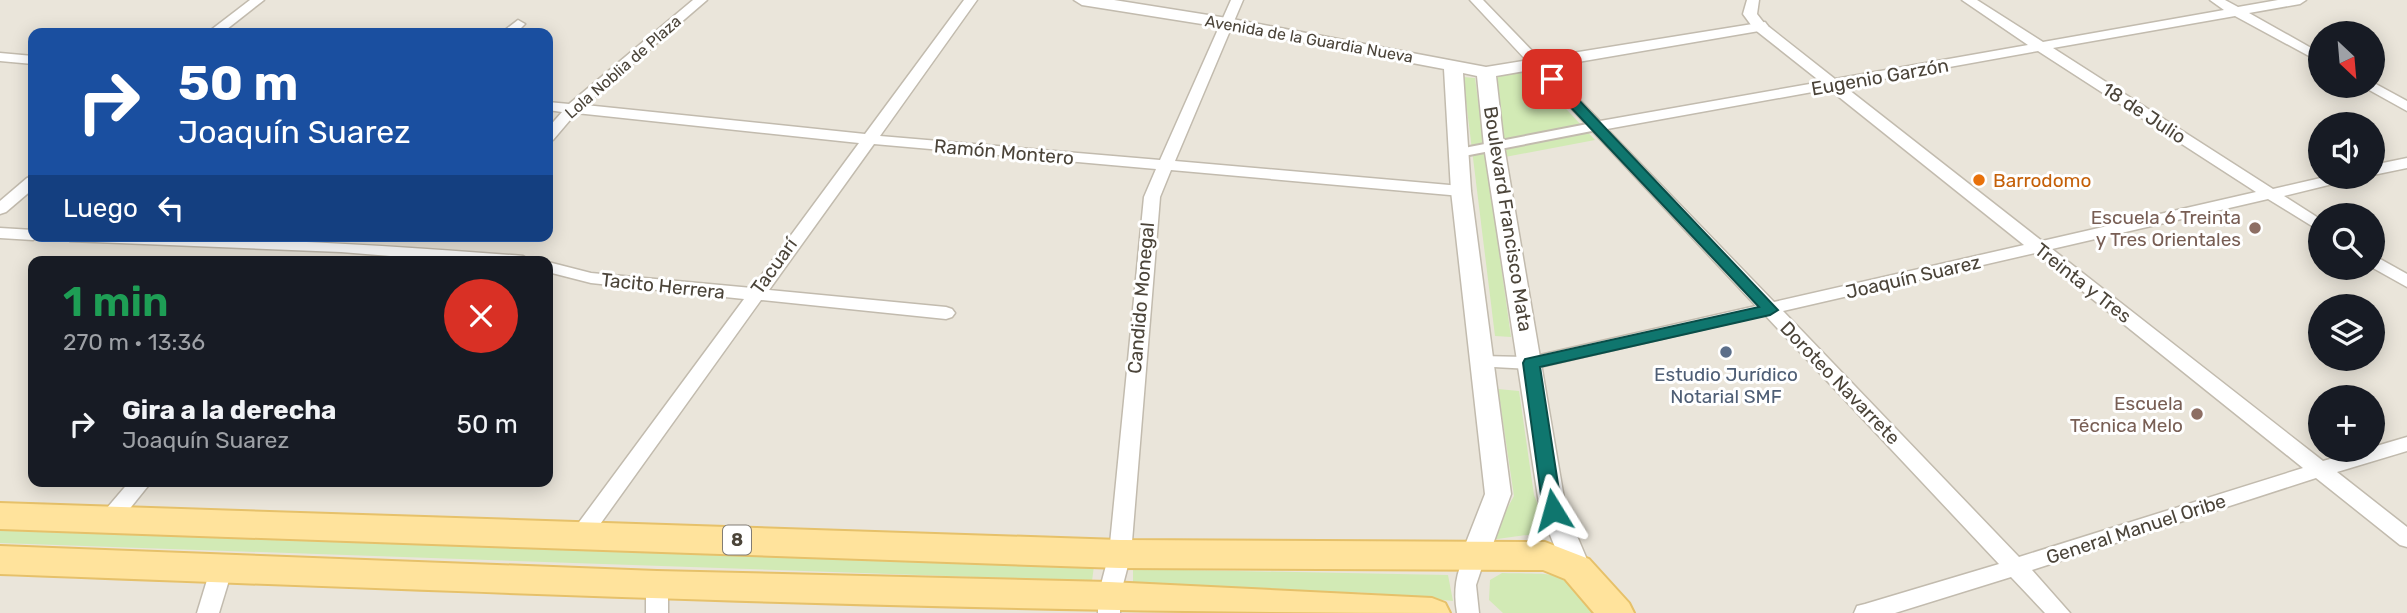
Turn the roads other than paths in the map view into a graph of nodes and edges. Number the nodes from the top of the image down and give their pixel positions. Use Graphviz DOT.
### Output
graph roads {
  1 [pos="258,0"];
  2 [pos="701,0"];
  3 [pos="971,0"];
  4 [pos="1082,0"];
  5 [pos="1237,0"];
  6 [pos="1476,0"];
  7 [pos="1968,0"];
  8 [pos="2216,0"];
  9 [pos="2300,0"];
  10 [pos="2238,12"];
  11 [pos="1754,14"];
  12 [pos="1227,23"];
  13 [pos="221,28"];
  14 [pos="2043,47"];
  15 [pos="2308,51"];
  16 [pos="0,57"];
  17 [pos="1530,57"];
  18 [pos="28,60"];
  19 [pos="1453,65"];
  20 [pos="1486,72"];
  21 [pos="1833,86"];
  22 [pos="2385,95"];
  23 [pos="553,107"];
  24 [pos="2407,107"];
  25 [pos="572,109"];
  26 [pos="1598,126"];
  27 [pos="553,131"];
  28 [pos="867,139"];
  29 [pos="1494,146"];
  30 [pos="1459,153"];
  31 [pos="2407,163"];
  32 [pos="1165,166"];
  33 [pos="2385,168"];
  34 [pos="28,185"];
  35 [pos="2308,185"];
  36 [pos="1461,191"];
  37 [pos="2268,193"];
  38 [pos="0,209"];
  39 [pos="2308,218"];
  40 [pos="0,233"];
  41 [pos="28,235"];
  42 [pos="218,242"];
  43 [pos="341,247"];
  44 [pos="2038,248"];
  45 [pos="333,256"];
  46 [pos="458,256"];
  47 [pos="553,268"];
  48 [pos="2385,268"];
  49 [pos="2407,282"];
  50 [pos="753,296"];
  51 [pos="1770,310"];
  52 [pos="946,313"];
  53 [pos="1481,362"];
  54 [pos="1531,363"];
  55 [pos="2407,444"];
  56 [pos="2318,469"];
  57 [pos="137,487"];
  58 [pos="0,516"];
  59 [pos="108,521"];
  60 [pos="581,535"];
  61 [pos="2407,539"];
  62 [pos="1120,554"];
  63 [pos="1474,558"];
  64 [pos="2,562"];
  65 [pos="222,567"];
  66 [pos="1577,569"];
  67 [pos="2016,569"];
  68 [pos="657,599"];
  69 [pos="1109,605"];
  70 [pos="208,613"];
  71 [pos="1432,613"];
  72 [pos="1468,613"];
  73 [pos="1616,613"];
  74 [pos="1865,613"];
  75 [pos="2059,613"];
  1 -- 13 [label="street"];
  2 -- 25 [label="street, Lola Noblia de Plaza"];
  3 -- 28 [label="street, Tacuarí"];
  4 -- 12 [label="street, Avenida de la Guardia Nueva"];
  5 -- 12 [label="street, Candido Monegal"];
  6 -- 17 [label="street, Doroteo Navarrete"];
  7 -- 14 [label="street, 18 de Julio"];
  8 -- 10 [label="street"];
  9 -- 10 [label="street, Eugenio Garzón"];
  10 -- 14 [label="street, Eugenio Garzón"];
  10 -- 15 [label="street"];
  11 -- 17 [label="street, Avenida de la Guardia Nueva"];
  11 -- 21 [label="street, Treinta y Tres"];
  12 -- 19 [label="street, Avenida de la Guardia Nueva"];
  12 -- 32 [label="street, Candido Monegal"];
  14 -- 21 [label="street, Eugenio Garzón"];
  14 -- 37 [label="street, 18 de Julio"];
  16 -- 18 [label="street"];
  17 -- 19 [label="street, Avenida de la Guardia Nueva"];
  17 -- 20 [label="street, Avenida de la Guardia Nueva"];
  17 -- 26 [label="street, Doroteo Navarrete"];
  19 -- 20 [label="street, Avenida de la Guardia Nueva"];
  19 -- 30 [label="street, Boulevard Francisco Mata"];
  20 -- 29 [label="street, Boulevard Francisco Mata"];
  21 -- 26 [label="street, Eugenio Garzón"];
  21 -- 44 [label="street, Treinta y Tres"];
  22 -- 24 [label="street"];
  23 -- 25 [label="street, Ramón Montero"];
  25 -- 27 [label="street, Lola Noblia de Plaza"];
  25 -- 28 [label="street, Ramón Montero"];
  26 -- 29 [label="street, Eugenio Garzón"];
  26 -- 51 [label="street, Doroteo Navarrete"];
  28 -- 32 [label="street, Ramón Montero"];
  28 -- 50 [label="street, Tacuarí"];
  29 -- 30 [label="street, Eugenio Garzón"];
  29 -- 54 [label="street, Boulevard Francisco Mata"];
  30 -- 36 [label="street, Boulevard Francisco Mata"];
  31 -- 33 [label="street"];
  32 -- 36 [label="street, Ramón Montero"];
  32 -- 62 [label="street, Candido Monegal"];
  34 -- 38 [label="street"];
  35 -- 37 [label="street, Joaquín Suarez"];
  36 -- 53 [label="street, Boulevard Francisco Mata"];
  37 -- 39 [label="street, 18 de Julio"];
  37 -- 44 [label="street, Joaquín Suarez"];
  40 -- 41 [label="street"];
  42 -- 43 [label="street"];
  43 -- 45 [label="street"];
  43 -- 46 [label="street"];
  44 -- 51 [label="street, Joaquín Suarez"];
  44 -- 56 [label="street, Treinta y Tres"];
  47 -- 50 [label="street, Tacito Herrera"];
  48 -- 49 [label="street"];
  50 -- 52 [label="street, Tacito Herrera"];
  50 -- 60 [label="street, Tacuarí"];
  51 -- 54 [label="street, Joaquín Suarez"];
  51 -- 67 [label="street, Doroteo Navarrete"];
  53 -- 54 [label="street, Joaquín Suarez"];
  53 -- 63 [label="street, Boulevard Francisco Mata"];
  54 -- 66 [label="street, Boulevard Francisco Mata"];
  55 -- 56 [label="street, General Manuel Oribe"];
  56 -- 61 [label="street, Treinta y Tres"];
  56 -- 67 [label="street, General Manuel Oribe"];
  57 -- 59 [label="street"];
  58 -- 59 [label="main road, 8"];
  59 -- 60 [label="main road, 8"];
  60 -- 62 [label="main road, 8"];
  62 -- 63 [label="main road, 8"];
  62 -- 69 [label="street, Candido Monegal"];
  63 -- 66 [label="main road, Boulevard Francisco Mata / 8"];
  63 -- 72 [label="street, Boulevard Francisco Mata"];
  64 -- 65 [label="main road"];
  65 -- 68 [label="main road"];
  65 -- 70 [label="street"];
  66 -- 73 [label="main road, Boulevard Francisco Mata / 8"];
  67 -- 74 [label="street, General Manuel Oribe"];
  67 -- 75 [label="street, Doroteo Navarrete"];
  68 -- 69 [label="main road"];
  69 -- 71 [label="main road"];
}
